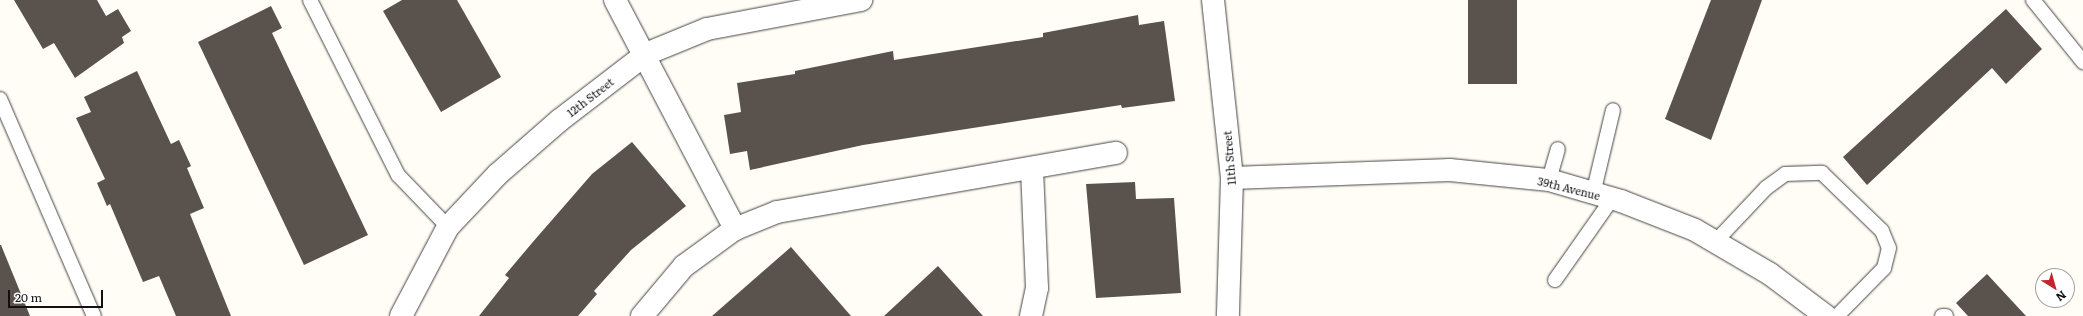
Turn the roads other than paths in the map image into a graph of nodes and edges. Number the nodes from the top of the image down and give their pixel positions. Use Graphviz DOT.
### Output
graph roads {
  1 [pos="310,0"];
  2 [pos="615,0"];
  3 [pos="861,0"];
  4 [pos="1213,0"];
  5 [pos="2033,0"];
  6 [pos="646,54"];
  7 [pos="2083,62"];
  8 [pos="0,99"];
  9 [pos="1613,110"];
  10 [pos="1558,149"];
  11 [pos="1116,153"];
  12 [pos="1032,169"];
  13 [pos="1232,178"];
  14 [pos="1548,180"];
  15 [pos="1602,197"];
  16 [pos="448,227"];
  17 [pos="735,230"];
  18 [pos="1715,242"];
  19 [pos="1555,280"];
  20 [pos="1817,314"];
  21 [pos="94,316"];
  22 [pos="401,316"];
  23 [pos="642,316"];
  24 [pos="1031,316"];
  25 [pos="1228,316"];
  26 [pos="1837,316"];
  27 [pos="1942,316"];
  28 [pos="1946,316"];
  1 -- 16 [label="lane"];
  2 -- 6 [label="street"];
  3 -- 6 [label="street, 12th Street"];
  4 -- 13 [label="street, 11th Street"];
  5 -- 7 [label="lane"];
  6 -- 16 [label="street, 12th Street"];
  6 -- 17 [label="street"];
  8 -- 21 [label="lane"];
  9 -- 15 [label="lane"];
  10 -- 14 [label="lane"];
  11 -- 12 [label="street"];
  12 -- 17 [label="street"];
  12 -- 24 [label="street"];
  13 -- 14 [label="street, 39th Avenue"];
  13 -- 25 [label="street, 11th Street"];
  14 -- 15 [label="street, 39th Avenue"];
  15 -- 18 [label="street, 39th Avenue"];
  15 -- 19 [label="lane"];
  16 -- 22 [label="street, 12th Street"];
  17 -- 23 [label="street"];
  18 -- 20 [label="street, 39th Avenue"];
  18 -- 26 [label="lane"];
  27 -- 28 [label="lane"];
}
